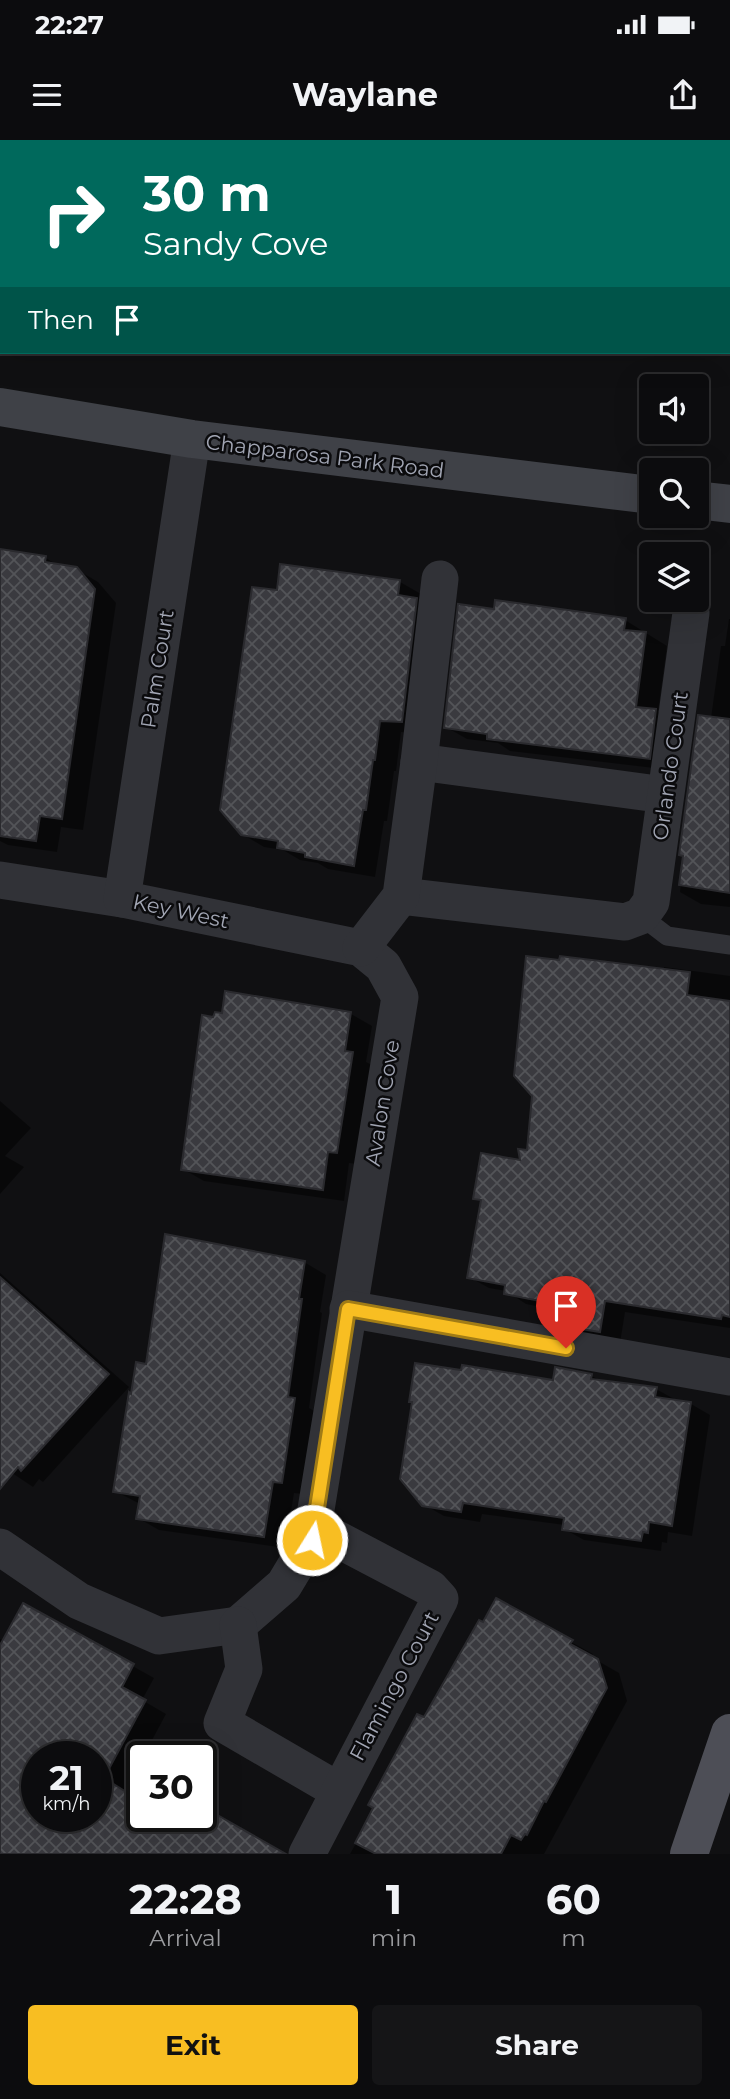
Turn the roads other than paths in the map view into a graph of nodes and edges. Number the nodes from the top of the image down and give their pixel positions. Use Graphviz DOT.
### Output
graph roads {
  1 [pos="0,407"];
  2 [pos="192,439"];
  3 [pos="639,494"];
  4 [pos="709,502"];
  5 [pos="730,504"];
  6 [pos="440,579"];
  7 [pos="691,613"];
  8 [pos="419,762"];
  9 [pos="665,795"];
  10 [pos="0,880"];
  11 [pos="401,896"];
  12 [pos="122,899"];
  13 [pos="641,916"];
  14 [pos="730,945"];
  15 [pos="361,948"];
  16 [pos="348,1309"];
  17 [pos="730,1377"];
  18 [pos="314,1527"];
  19 [pos="0,1547"];
  20 [pos="238,1625"];
  21 [pos="730,1734"];
  22 [pos="339,1791"];
  23 [pos="307,1854"];
  24 [pos="689,1854"];
  1 -- 2 [label="street, Chapparosa Park Road"];
  2 -- 3 [label="street, Chapparosa Park Road"];
  2 -- 12 [label="street, Palm Court"];
  4 -- 5 [label="street"];
  6 -- 8 [label="street"];
  7 -- 9 [label="street, Orlando Court"];
  8 -- 9 [label="street"];
  8 -- 11 [label="street"];
  9 -- 13 [label="street, Orlando Court"];
  10 -- 12 [label="street, Key West"];
  11 -- 13 [label="street"];
  11 -- 15 [label="street"];
  12 -- 15 [label="street, Key West"];
  13 -- 14 [label="lane"];
  15 -- 16 [label="street, Avalon Cove"];
  16 -- 17 [label="street"];
  16 -- 18 [label="street, Avalon Cove"];
  18 -- 20 [label="street, Avalon Cove"];
  18 -- 22 [label="street, Flamingo Court"];
  19 -- 20 [label="street"];
  20 -- 22 [label="street"];
  21 -- 24 [label="main road"];
  22 -- 23 [label="street, Flamingo Court"];
}
